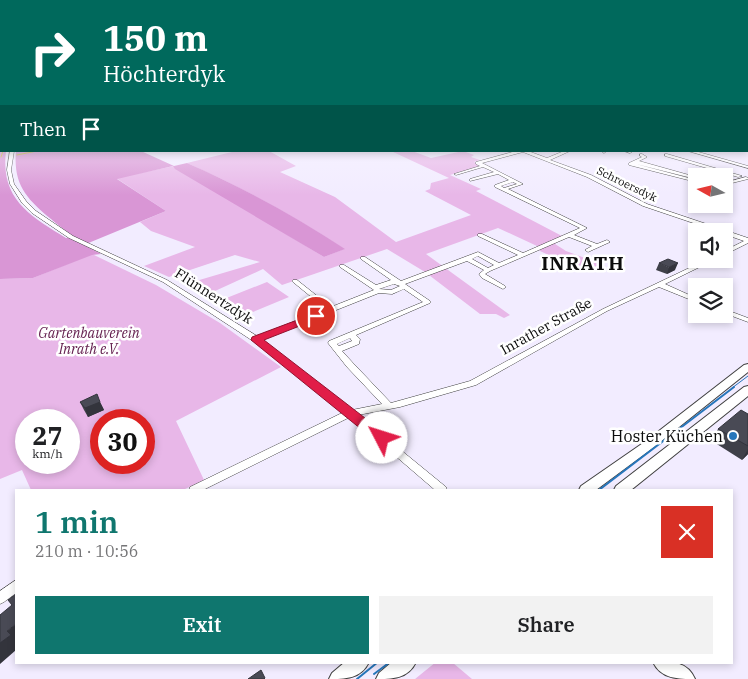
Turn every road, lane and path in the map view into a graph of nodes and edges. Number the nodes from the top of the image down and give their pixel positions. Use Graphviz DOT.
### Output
graph roads {
  1 [pos="12,152"];
  2 [pos="520,152"];
  3 [pos="526,152"];
  4 [pos="566,152"];
  5 [pos="694,152"];
  6 [pos="666,155"];
  7 [pos="641,156"];
  8 [pos="546,160"];
  9 [pos="483,166"];
  10 [pos="748,167"];
  11 [pos="748,171"];
  12 [pos="497,173"];
  13 [pos="456,174"];
  14 [pos="740,176"];
  15 [pos="688,177"];
  16 [pos="747,178"];
  17 [pos="472,180"];
  18 [pos="513,180"];
  19 [pos="733,182"];
  20 [pos="504,189"];
  21 [pos="696,223"];
  22 [pos="480,235"];
  23 [pos="570,235"];
  24 [pos="733,236"];
  25 [pos="748,241"];
  26 [pos="607,242"];
  27 [pos="597,246"];
  28 [pos="733,248"];
  29 [pos="588,250"];
  30 [pos="523,255"];
  31 [pos="363,258"];
  32 [pos="467,259"];
  33 [pos="499,265"];
  34 [pos="342,266"];
  35 [pos="693,268"];
  36 [pos="488,270"];
  37 [pos="295,281"];
  38 [pos="401,283"];
  39 [pos="659,284"];
  40 [pos="504,287"];
  41 [pos="377,290"];
  42 [pos="688,297"];
  43 [pos="331,310"];
  44 [pos="733,314"];
  45 [pos="748,320"];
  46 [pos="256,340"];
  47 [pos="748,367"];
  48 [pos="748,390"];
  49 [pos="390,406"];
  50 [pos="350,413"];
  51 [pos="196,489"];
  52 [pos="441,489"];
  53 [pos="587,489"];
  54 [pos="622,489"];
  55 [pos="15,587"];
  56 [pos="0,598"];
  57 [pos="357,664"];
  58 [pos="404,664"];
  59 [pos="665,664"];
  60 [pos="338,679"];
  61 [pos="385,679"];
  62 [pos="686,679"];
  1 -- 46 [label="street, Flünnertzdyk"];
  2 -- 9 [label="street"];
  3 -- 8 [label="street, Schroersdyk"];
  4 -- 8 [label="street"];
  5 -- 10 [label="street"];
  6 -- 14 [label="street"];
  7 -- 15 [label="street"];
  8 -- 21 [label="street, Schroersdyk"];
  9 -- 12 [label="street"];
  9 -- 13 [label="street"];
  11 -- 14 [label="street"];
  12 -- 17 [label="street"];
  12 -- 18 [label="street"];
  14 -- 16 [label="street"];
  16 -- 19 [label="street"];
  18 -- 20 [label="street"];
  18 -- 20 [label="street"];
  20 -- 23 [label="street"];
  22 -- 30 [label="street"];
  23 -- 27 [label="street"];
  23 -- 30 [label="street"];
  24 -- 25 [label="street, Schroersdyk"];
  25 -- 28 [label="street"];
  26 -- 27 [label="street"];
  27 -- 29 [label="street"];
  30 -- 33 [label="street"];
  31 -- 38 [label="street"];
  32 -- 33 [label="street"];
  32 -- 36 [label="street"];
  32 -- 38 [label="street"];
  33 -- 36 [label="street"];
  34 -- 41 [label="street"];
  35 -- 39 [label="street, Inrather Straße"];
  36 -- 40 [label="street"];
  37 -- 43 [label="street"];
  38 -- 41 [label="street"];
  38 -- 49 [label="street"];
  39 -- 42 [label="street"];
  39 -- 49 [label="street, Inrather Straße"];
  41 -- 43 [label="street"];
  43 -- 46 [label="street"];
  44 -- 45 [label="street"];
  46 -- 50 [label="street, Flünnertzdyk"];
  47 -- 53 [label="street"];
  48 -- 54 [label="street"];
  49 -- 50 [label="street, Inrather Straße"];
  50 -- 51 [label="street, Inrather Straße"];
  50 -- 52 [label="street, Flünnertzdyk"];
  55 -- 56 [label="street"];
  57 -- 60 [label="street"];
  58 -- 61 [label="street"];
  59 -- 62 [label="street"];
}
